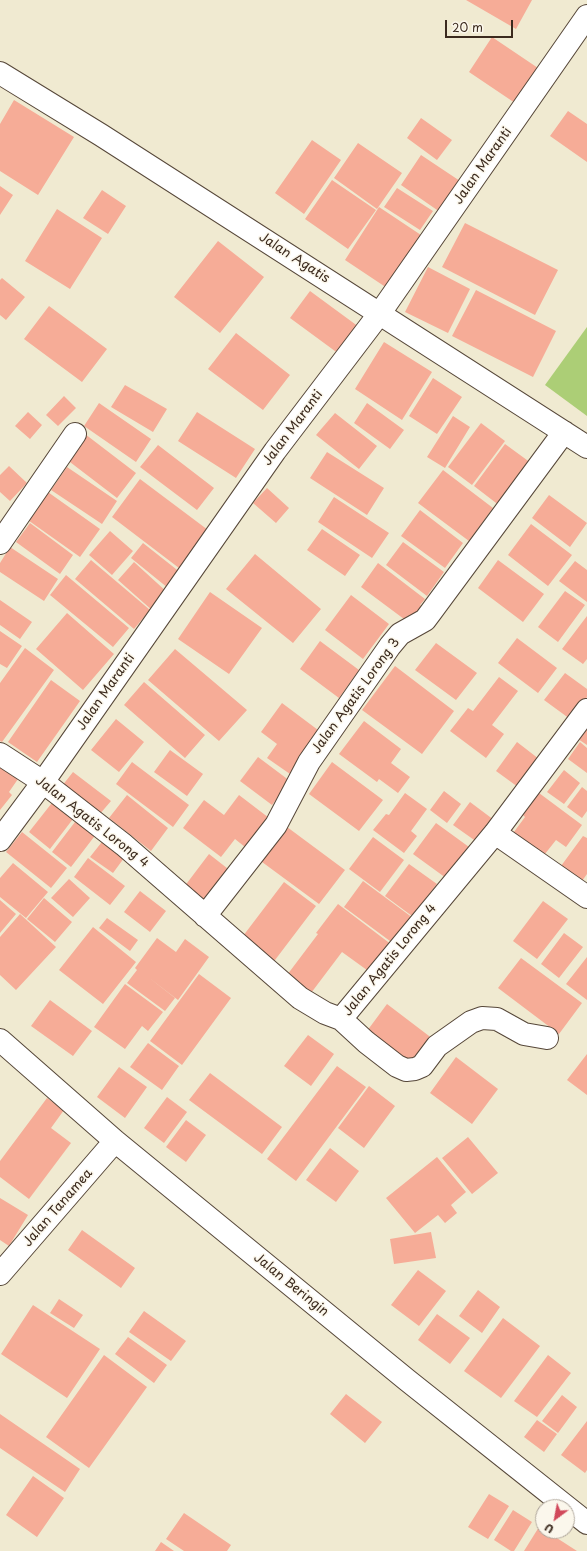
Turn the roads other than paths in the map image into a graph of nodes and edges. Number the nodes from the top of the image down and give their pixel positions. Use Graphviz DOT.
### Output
graph roads {
  1 [pos="587,16"];
  2 [pos="0,73"];
  3 [pos="380,313"];
  4 [pos="564,432"];
  5 [pos="74,434"];
  6 [pos="587,447"];
  7 [pos="0,543"];
  8 [pos="587,710"];
  9 [pos="0,754"];
  10 [pos="43,782"];
  11 [pos="495,833"];
  12 [pos="0,840"];
  13 [pos="587,897"];
  14 [pos="205,916"];
  15 [pos="341,1020"];
  16 [pos="547,1038"];
  17 [pos="0,1040"];
  18 [pos="115,1142"];
  19 [pos="0,1274"];
  20 [pos="587,1523"];
  1 -- 3 [label="street, Jalan Maranti"];
  2 -- 3 [label="street, Jalan Agatis"];
  3 -- 4 [label="street, Jalan Agatis"];
  3 -- 10 [label="street, Jalan Maranti"];
  4 -- 6 [label="street, Jalan Agatis"];
  4 -- 14 [label="street, Jalan Agatis Lorong 3"];
  5 -- 7 [label="street"];
  8 -- 11 [label="street, Jalan Agatis Lorong 4"];
  9 -- 10 [label="street, Jalan Agatis Lorong 4"];
  10 -- 12 [label="street, Jalan Maranti"];
  10 -- 14 [label="street, Jalan Agatis Lorong 4"];
  11 -- 13 [label="street"];
  11 -- 15 [label="street, Jalan Agatis Lorong 4"];
  14 -- 15 [label="street, Jalan Agatis Lorong 4"];
  15 -- 16 [label="street"];
  17 -- 18 [label="street, Jalan Beringin"];
  18 -- 19 [label="street, Jalan Tanamea"];
  18 -- 20 [label="street, Jalan Beringin"];
}
